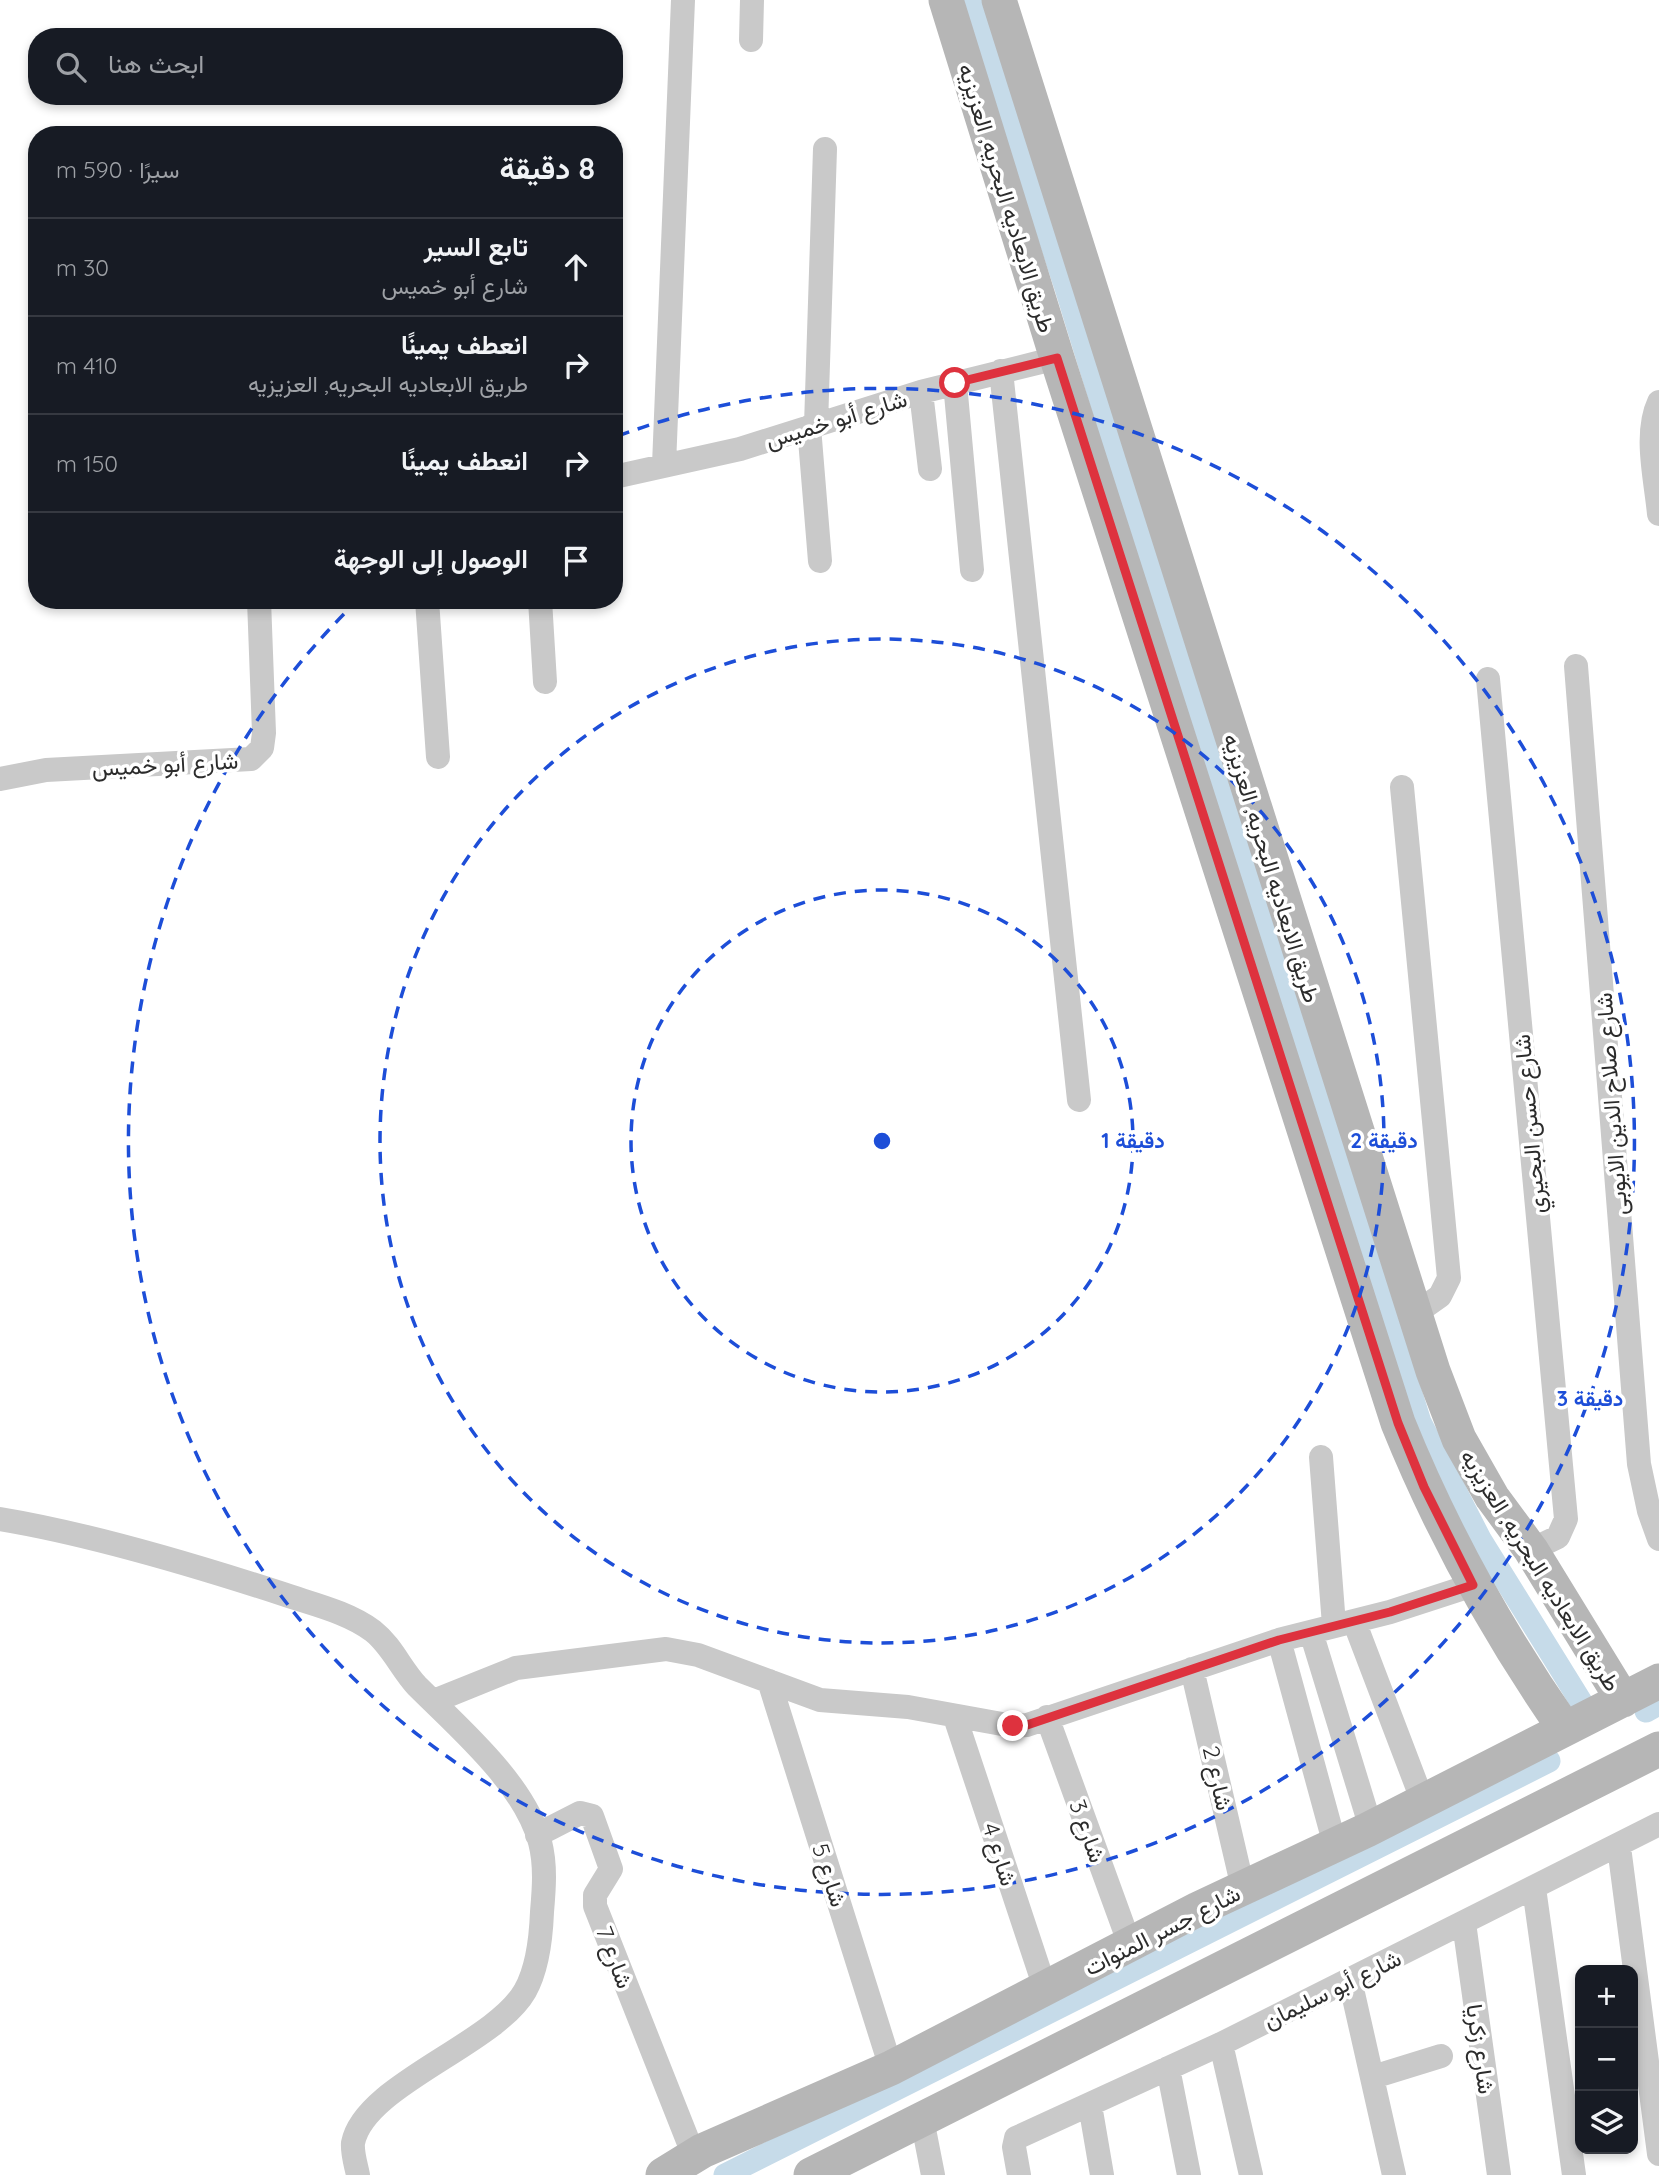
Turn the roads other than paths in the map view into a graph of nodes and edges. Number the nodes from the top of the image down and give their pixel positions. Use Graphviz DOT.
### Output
graph roads {
  1 [pos="684,0"];
  2 [pos="752,0"];
  3 [pos="946,0"];
  4 [pos="999,0"];
  5 [pos="751,40"];
  6 [pos="825,149"];
  7 [pos="1057,358"];
  8 [pos="1001,372"];
  9 [pos="955,383"];
  10 [pos="921,392"];
  11 [pos="1659,402"];
  12 [pos="813,426"];
  13 [pos="664,465"];
  14 [pos="930,469"];
  15 [pos="623,475"];
  16 [pos="1659,514"];
  17 [pos="820,561"];
  18 [pos="972,570"];
  19 [pos="259,609"];
  20 [pos="428,609"];
  21 [pos="541,609"];
  22 [pos="1576,666"];
  23 [pos="1488,680"];
  24 [pos="545,682"];
  25 [pos="438,757"];
  26 [pos="0,779"];
  27 [pos="1402,787"];
  28 [pos="1079,1100"];
  29 [pos="1416,1313"];
  30 [pos="1321,1457"];
  31 [pos="0,1519"];
  32 [pos="1659,1539"];
  33 [pos="1531,1550"];
  34 [pos="1473,1585"];
  35 [pos="1333,1626"];
  36 [pos="1279,1640"];
  37 [pos="1192,1669"];
  38 [pos="769,1681"];
  39 [pos="1659,1681"];
  40 [pos="434,1700"];
  41 [pos="1623,1700"];
  42 [pos="955,1717"];
  43 [pos="1047,1717"];
  44 [pos="1565,1729"];
  45 [pos="1659,1749"];
  46 [pos="1423,1802"];
  47 [pos="1659,1824"];
  48 [pos="1371,1828"];
  49 [pos="537,1835"];
  50 [pos="1335,1845"];
  51 [pos="1619,1847"];
  52 [pos="1243,1888"];
  53 [pos="1534,1888"];
  54 [pos="1464,1923"];
  55 [pos="1130,1945"];
  56 [pos="1350,1980"];
  57 [pos="1046,1990"];
  58 [pos="1221,2044"];
  59 [pos="1441,2056"];
  60 [pos="891,2068"];
  61 [pos="1168,2068"];
  62 [pos="1373,2077"];
  63 [pos="1090,2105"];
  64 [pos="922,2119"];
  65 [pos="1659,2154"];
  66 [pos="694,2156"];
  67 [pos="1018,2165"];
  68 [pos="825,2172"];
  69 [pos="358,2175"];
  70 [pos="663,2175"];
  71 [pos="933,2175"];
  72 [pos="1102,2175"];
  73 [pos="1189,2175"];
  74 [pos="1251,2175"];
  75 [pos="1394,2175"];
  76 [pos="1499,2175"];
  77 [pos="1574,2175"];
  1 -- 13 [label="street"];
  2 -- 5 [label="street"];
  3 -- 7 [label="street, طريق الابعاديه البحريه, العزيزيه"];
  4 -- 29 [label="street, طريق الابعاديه البحريه, العزيزيه"];
  6 -- 12 [label="street"];
  7 -- 8 [label="street, شارع أبو خميس"];
  7 -- 34 [label="street, طريق الابعاديه البحريه, العزيزيه"];
  8 -- 9 [label="street, شارع أبو خميس"];
  8 -- 28 [label="street"];
  9 -- 10 [label="street, شارع أبو خميس"];
  9 -- 18 [label="street"];
  10 -- 12 [label="street, شارع أبو خميس"];
  10 -- 14 [label="street"];
  11 -- 16 [label="street"];
  12 -- 13 [label="street, شارع أبو خميس"];
  12 -- 17 [label="street"];
  13 -- 15 [label="street, شارع أبو خميس"];
  19 -- 26 [label="street, شارع أبو خميس"];
  20 -- 25 [label="street"];
  21 -- 24 [label="street"];
  22 -- 32 [label="street, شارع صلاح الدين الايوبى"];
  23 -- 33 [label="street, شارع حسن البحيري"];
  27 -- 29 [label="street"];
  29 -- 33 [label="street, طريق الابعاديه البحريه, العزيزيه"];
  30 -- 35 [label="street"];
  31 -- 40 [label="street"];
  33 -- 41 [label="street, طريق الابعاديه البحريه, العزيزيه"];
  34 -- 35 [label="street"];
  34 -- 44 [label="street, طريق الابعاديه البحريه, العزيزيه"];
  35 -- 36 [label="street"];
  35 -- 46 [label="street"];
  35 -- 48 [label="street"];
  36 -- 37 [label="street"];
  36 -- 50 [label="street"];
  37 -- 43 [label="street"];
  37 -- 52 [label="street, شارع 2"];
  38 -- 40 [label="street"];
  38 -- 42 [label="street"];
  38 -- 60 [label="street, شارع 5"];
  39 -- 41 [label="street, شارع جسر المنوات"];
  40 -- 49 [label="street"];
  41 -- 44 [label="street, شارع جسر المنوات"];
  42 -- 43 [label="street"];
  42 -- 57 [label="street, شارع 4"];
  43 -- 55 [label="street, شارع 3"];
  44 -- 46 [label="street, شارع جسر المنوات"];
  45 -- 64 [label="street"];
  46 -- 48 [label="street, شارع جسر المنوات"];
  47 -- 51 [label="street, شارع أبو سليمان"];
  48 -- 50 [label="street, شارع جسر المنوات"];
  49 -- 66 [label="street, شارع 7"];
  49 -- 69 [label="street"];
  50 -- 52 [label="street, شارع جسر المنوات"];
  51 -- 53 [label="street, شارع أبو سليمان"];
  51 -- 65 [label="street"];
  52 -- 55 [label="street, شارع جسر المنوات"];
  53 -- 54 [label="street, شارع أبو سليمان"];
  53 -- 77 [label="street"];
  54 -- 56 [label="street, شارع أبو سليمان"];
  54 -- 76 [label="street, شارع زكريا"];
  55 -- 57 [label="street, شارع جسر المنوات"];
  56 -- 58 [label="street, شارع أبو سليمان"];
  56 -- 62 [label="street"];
  57 -- 60 [label="street, شارع جسر المنوات"];
  58 -- 61 [label="street, شارع أبو سليمان"];
  58 -- 74 [label="street"];
  59 -- 62 [label="street"];
  60 -- 66 [label="street, شارع جسر المنوات"];
  61 -- 63 [label="street, شارع أبو سليمان"];
  61 -- 73 [label="street"];
  62 -- 75 [label="street"];
  63 -- 67 [label="street, شارع أبو سليمان"];
  63 -- 72 [label="street"];
  64 -- 68 [label="street"];
  64 -- 71 [label="street"];
  66 -- 70 [label="street, شارع جسر المنوات"];
}
